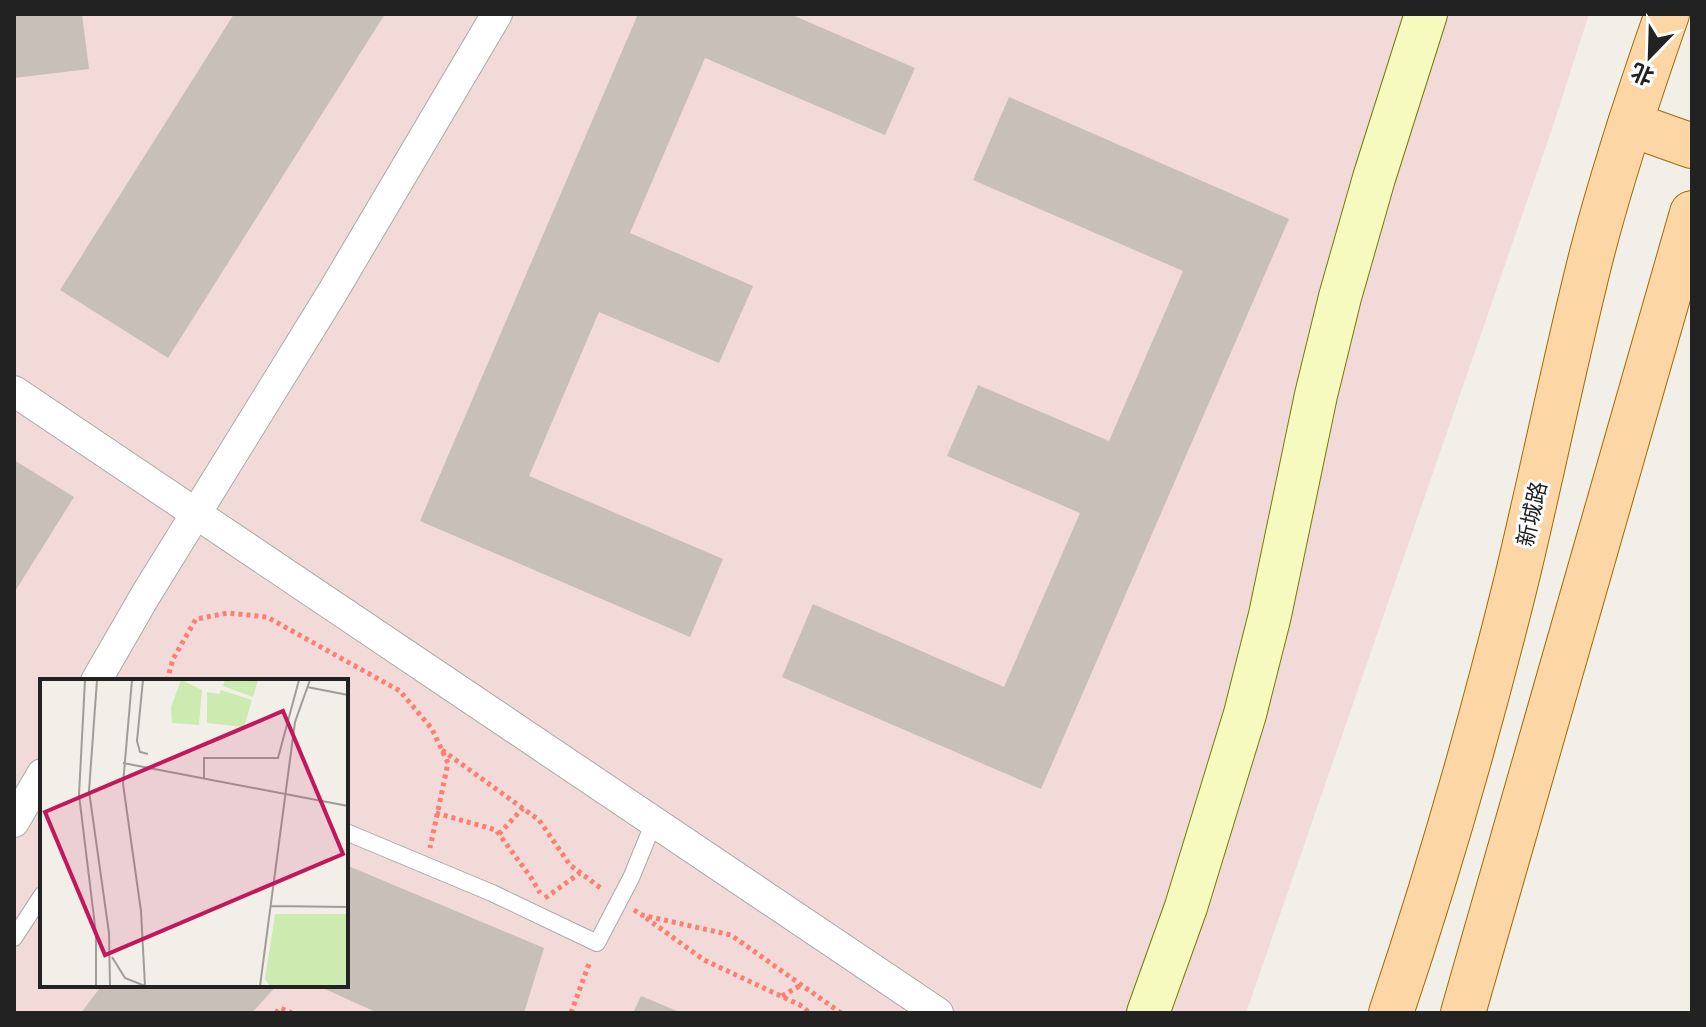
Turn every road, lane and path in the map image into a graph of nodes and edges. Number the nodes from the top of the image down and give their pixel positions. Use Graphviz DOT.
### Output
graph roads {
  1 [pos="497,14"];
  2 [pos="1426,14"];
  3 [pos="1666,15"];
  4 [pos="1630,124"];
  5 [pos="1692,146"];
  6 [pos="1692,213"];
  7 [pos="14,391"];
  8 [pos="196,513"];
  9 [pos="97,679"];
  10 [pos="168,679"];
  11 [pos="40,777"];
  12 [pos="523,808"];
  13 [pos="436,813"];
  14 [pos="14,822"];
  15 [pos="654,822"];
  16 [pos="348,833"];
  17 [pos="499,834"];
  18 [pos="426,866"];
  19 [pos="580,873"];
  20 [pos="40,898"];
  21 [pos="543,899"];
  22 [pos="642,915"];
  23 [pos="555,923"];
  24 [pos="14,938"];
  25 [pos="597,943"];
  26 [pos="801,985"];
  27 [pos="782,996"];
  28 [pos="276,1013"];
  29 [pos="292,1013"];
  30 [pos="571,1013"];
  31 [pos="810,1013"];
  32 [pos="938,1013"];
  33 [pos="1148,1013"];
  34 [pos="1391,1013"];
  35 [pos="1463,1013"];
  1 -- 8 [label="street"];
  2 -- 33 [label="street"];
  3 -- 4 [label="main road, 新城路"];
  4 -- 5 [label="main road"];
  4 -- 34 [label="main road, 新城路"];
  6 -- 35 [label="main road"];
  7 -- 8 [label="street"];
  8 -- 9 [label="street"];
  8 -- 15 [label="street"];
  10 -- 13 [label="path"];
  11 -- 14 [label="street"];
  12 -- 17 [label="path"];
  13 -- 17 [label="path"];
  13 -- 18 [label="path"];
  15 -- 25 [label="lane"];
  15 -- 32 [label="street"];
  16 -- 18 [label="lane"];
  17 -- 21 [label="path"];
  18 -- 23 [label="lane"];
  19 -- 21 [label="path"];
  20 -- 24 [label="lane"];
  21 -- 23 [label="path"];
  22 -- 27 [label="path"];
  23 -- 25 [label="lane"];
  25 -- 30 [label="path"];
  26 -- 27 [label="path"];
  27 -- 31 [label="path"];
  28 -- 29 [label="path"];
}
